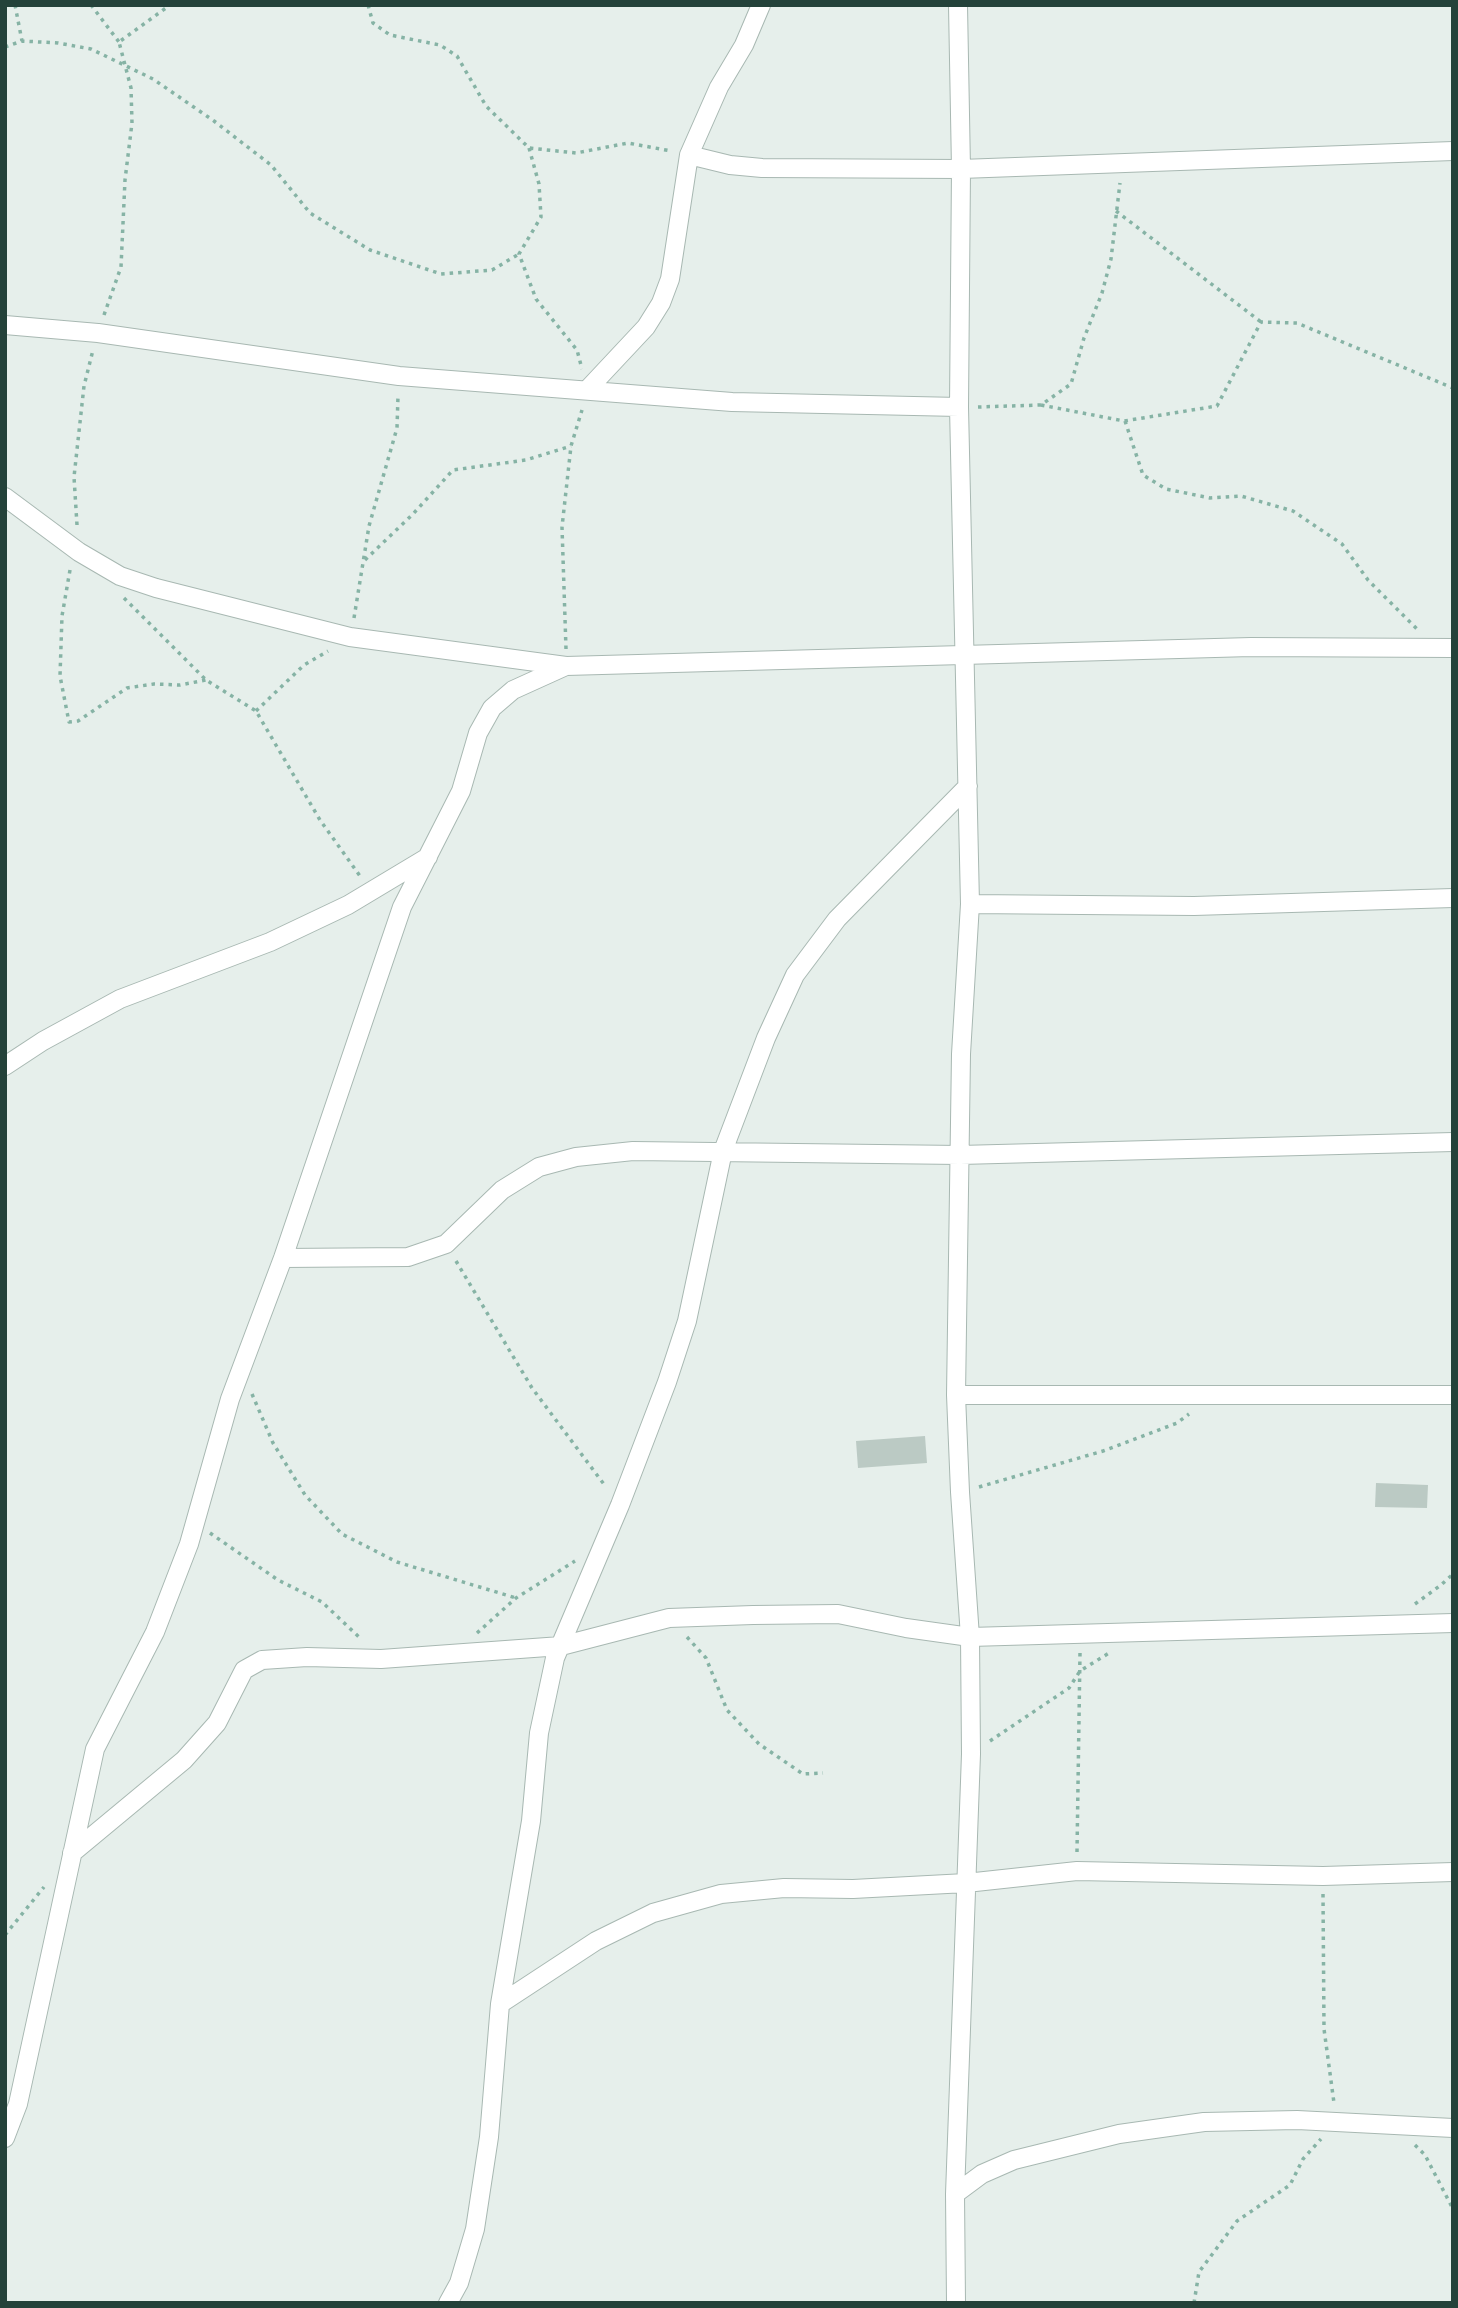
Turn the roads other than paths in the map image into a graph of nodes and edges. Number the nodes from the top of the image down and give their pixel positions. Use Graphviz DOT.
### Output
graph roads {
  1 [pos="761,5"];
  2 [pos="958,5"];
  3 [pos="1453,151"];
  4 [pos="689,155"];
  5 [pos="961,169"];
  6 [pos="5,325"];
  7 [pos="587,390"];
  8 [pos="959,407"];
  9 [pos="5,497"];
  10 [pos="13,508"];
  11 [pos="1453,648"];
  12 [pos="965,656"];
  13 [pos="566,666"];
  14 [pos="968,786"];
  15 [pos="429,856"];
  16 [pos="1453,898"];
  17 [pos="970,904"];
  18 [pos="5,1066"];
  19 [pos="1453,1142"];
  20 [pos="723,1151"];
  21 [pos="960,1155"];
  22 [pos="283,1258"];
  23 [pos="956,1395"];
  24 [pos="1453,1395"];
  25 [pos="1453,1623"];
  26 [pos="970,1637"];
  27 [pos="561,1646"];
  28 [pos="72,1853"];
  29 [pos="1453,1872"];
  30 [pos="966,1883"];
  31 [pos="499,2004"];
  32 [pos="1453,2128"];
  33 [pos="5,2138"];
  34 [pos="955,2194"];
  35 [pos="448,2303"];
  36 [pos="956,2303"];
  1 -- 4 [label="street"];
  2 -- 5 [label="street"];
  3 -- 5 [label="street"];
  4 -- 5 [label="street"];
  4 -- 7 [label="street"];
  5 -- 8 [label="street"];
  6 -- 7 [label="street"];
  7 -- 8 [label="street"];
  8 -- 12 [label="street"];
  9 -- 10 [label="street"];
  10 -- 13 [label="street"];
  11 -- 12 [label="street"];
  12 -- 13 [label="street"];
  12 -- 14 [label="street"];
  13 -- 15 [label="street"];
  14 -- 17 [label="street"];
  14 -- 20 [label="street"];
  15 -- 18 [label="street"];
  15 -- 22 [label="street"];
  16 -- 17 [label="street"];
  17 -- 21 [label="street"];
  19 -- 21 [label="street"];
  20 -- 21 [label="street"];
  20 -- 22 [label="street"];
  20 -- 27 [label="street"];
  21 -- 23 [label="street"];
  22 -- 28 [label="street"];
  23 -- 24 [label="street"];
  23 -- 26 [label="street"];
  25 -- 26 [label="street"];
  26 -- 27 [label="street"];
  26 -- 30 [label="street"];
  27 -- 28 [label="street"];
  27 -- 31 [label="street"];
  28 -- 33 [label="street"];
  29 -- 30 [label="street"];
  30 -- 31 [label="street"];
  30 -- 34 [label="street"];
  31 -- 35 [label="street"];
  32 -- 34 [label="street"];
  34 -- 36 [label="street"];
}
